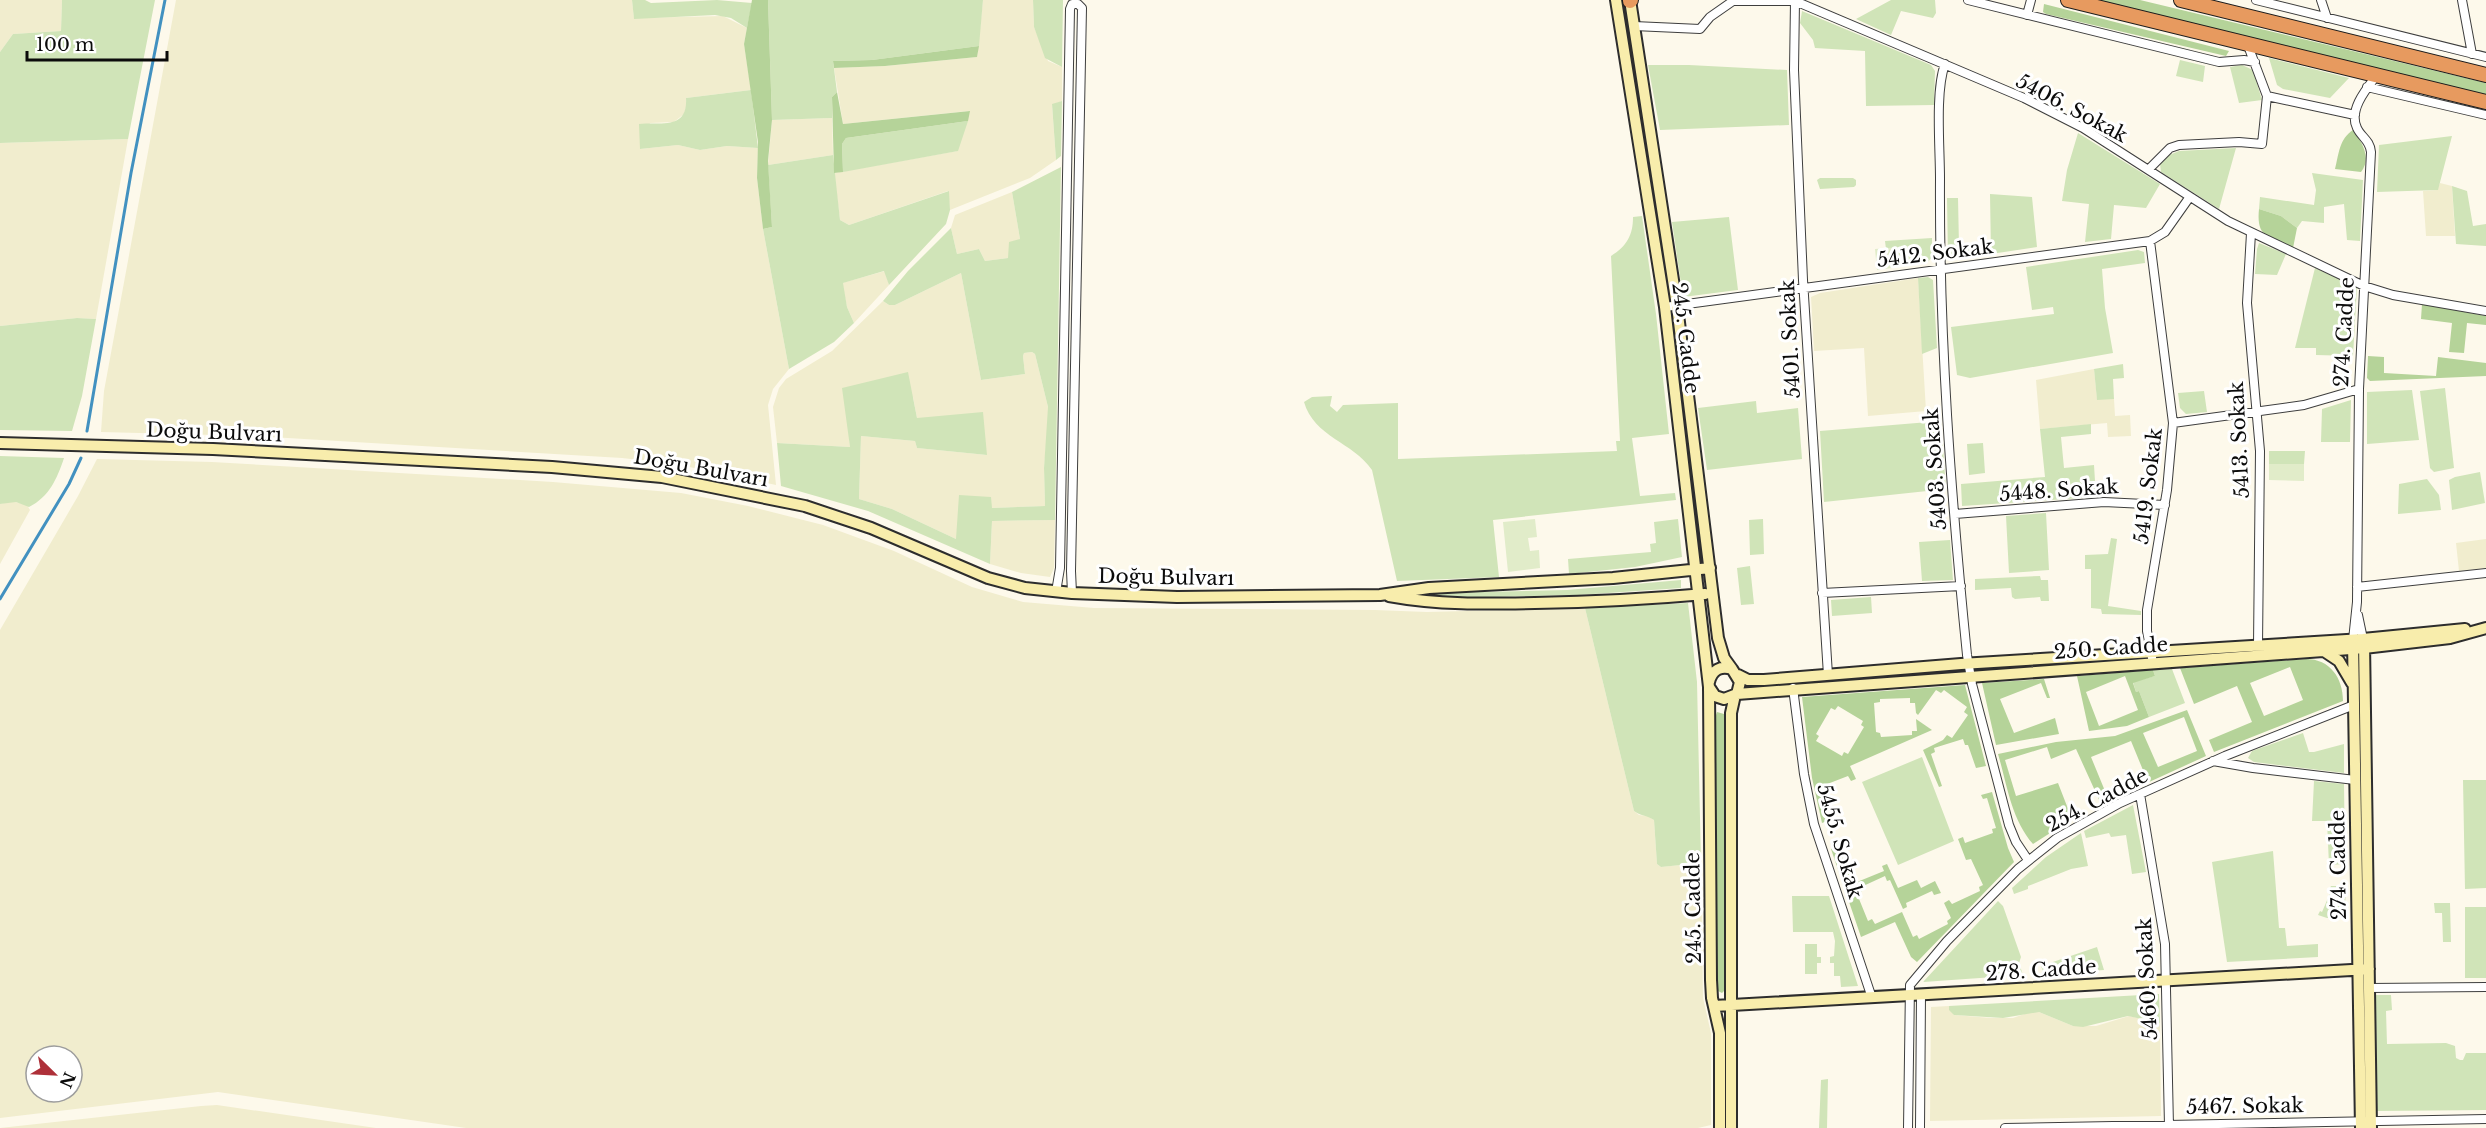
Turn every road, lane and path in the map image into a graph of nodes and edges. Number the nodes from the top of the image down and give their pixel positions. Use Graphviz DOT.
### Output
graph roads {
  1 [pos="1627,0"];
  2 [pos="1968,0"];
  3 [pos="2031,0"];
  4 [pos="2068,0"];
  5 [pos="2184,0"];
  6 [pos="2256,0"];
  7 [pos="2321,0"];
  8 [pos="2462,0"];
  9 [pos="1795,1"];
  10 [pos="2027,15"];
  11 [pos="2326,18"];
  12 [pos="1635,26"];
  13 [pos="2247,43"];
  14 [pos="2472,54"];
  15 [pos="2486,57"];
  16 [pos="2255,62"];
  17 [pos="1945,64"];
  18 [pos="2377,75"];
  19 [pos="2486,75"];
  20 [pos="2367,87"];
  21 [pos="2267,96"];
  22 [pos="2486,103"];
  23 [pos="2486,115"];
  24 [pos="2355,116"];
  25 [pos="2149,169"];
  26 [pos="2189,198"];
  27 [pos="2251,233"];
  28 [pos="2150,241"];
  29 [pos="1939,268"];
  30 [pos="2364,286"];
  31 [pos="1803,288"];
  32 [pos="1677,306"];
  33 [pos="1665,307"];
  34 [pos="2486,312"];
  35 [pos="2359,389"];
  36 [pos="2256,413"];
  37 [pos="2173,423"];
  38 [pos="0,443"];
  39 [pos="2165,505"];
  40 [pos="1955,514"];
  41 [pos="1710,568"];
  42 [pos="1697,570"];
  43 [pos="2486,573"];
  44 [pos="1961,586"];
  45 [pos="2356,586"];
  46 [pos="1056,592"];
  47 [pos="1072,593"];
  48 [pos="1713,593"];
  49 [pos="1822,593"];
  50 [pos="1380,595"];
  51 [pos="1700,595"];
  52 [pos="2486,627"];
  53 [pos="2359,644"];
  54 [pos="2258,646"];
  55 [pos="2323,651"];
  56 [pos="2152,658"];
  57 [pos="1968,664"];
  58 [pos="1735,672"];
  59 [pos="1828,675"];
  60 [pos="1971,676"];
  61 [pos="1709,684"];
  62 [pos="2354,687"];
  63 [pos="1793,688"];
  64 [pos="1736,694"];
  65 [pos="2354,705"];
  66 [pos="2213,761"];
  67 [pos="2355,780"];
  68 [pos="2140,794"];
  69 [pos="2028,860"];
  70 [pos="2364,969"];
  71 [pos="2167,980"];
  72 [pos="2486,987"];
  73 [pos="2369,988"];
  74 [pos="1921,995"];
  75 [pos="1908,996"];
  76 [pos="1872,998"];
  77 [pos="1714,1006"];
  78 [pos="1732,1006"];
  79 [pos="2486,1119"];
  80 [pos="2366,1124"];
  81 [pos="2170,1126"];
  82 [pos="2098,1127"];
  83 [pos="1720,1128"];
  84 [pos="1731,1128"];
  85 [pos="1908,1128"];
  86 [pos="1920,1128"];
  87 [pos="2006,1128"];
  1 -- 12 [label="street, 245. Cadde"];
  1 -- 33 [label="street, 245. Cadde"];
  2 -- 10 [label="street"];
  3 -- 10 [label="street"];
  4 -- 13 [label="highway"];
  5 -- 19 [label="highway"];
  6 -- 11 [label="street"];
  7 -- 11 [label="street"];
  8 -- 14 [label="street"];
  9 -- 12 [label="street, 5406. Sokak"];
  9 -- 17 [label="street, 5406. Sokak"];
  9 -- 31 [label="street, 5401. Sokak"];
  10 -- 16 [label="street"];
  11 -- 14 [label="street"];
  12 -- 32 [label="street, 245. Cadde"];
  13 -- 16 [label="street"];
  13 -- 18 [label="highway"];
  14 -- 15 [label="street"];
  16 -- 21 [label="street"];
  17 -- 25 [label="street, 5406. Sokak"];
  17 -- 29 [label="street, 5403. Sokak"];
  18 -- 20 [label="street"];
  18 -- 22 [label="highway"];
  20 -- 23 [label="street"];
  20 -- 24 [label="street"];
  21 -- 24 [label="street"];
  21 -- 25 [label="street"];
  24 -- 30 [label="street, 274. Cadde"];
  25 -- 26 [label="street, 5406. Sokak"];
  26 -- 27 [label="street, 5406. Sokak"];
  26 -- 28 [label="street"];
  27 -- 30 [label="street, 5406. Sokak"];
  27 -- 36 [label="street, 5413. Sokak"];
  28 -- 29 [label="street, 5412. Sokak"];
  28 -- 37 [label="street, 5419. Sokak"];
  29 -- 31 [label="street, 5412. Sokak"];
  29 -- 40 [label="street, 5403. Sokak"];
  30 -- 34 [label="street, 5406. Sokak"];
  30 -- 35 [label="street, 274. Cadde"];
  31 -- 32 [label="street, 5412. Sokak"];
  31 -- 49 [label="street, 5401. Sokak"];
  32 -- 33 [label="street, 5412. Sokak"];
  32 -- 41 [label="street, 245. Cadde"];
  33 -- 42 [label="street, 245. Cadde"];
  35 -- 36 [label="street"];
  35 -- 45 [label="street, 274. Cadde"];
  36 -- 37 [label="street"];
  36 -- 54 [label="street, 5413. Sokak"];
  37 -- 39 [label="street, 5419. Sokak"];
  38 -- 46 [label="street, Doğu Bulvarı"];
  39 -- 40 [label="street, 5448. Sokak"];
  39 -- 56 [label="street, 5419. Sokak"];
  40 -- 44 [label="street, 5403. Sokak"];
  41 -- 42 [label="street, Doğu Bulvarı"];
  41 -- 48 [label="street, 245. Cadde"];
  42 -- 50 [label="street, Doğu Bulvarı"];
  42 -- 51 [label="street, 245. Cadde"];
  43 -- 45 [label="street"];
  44 -- 49 [label="street"];
  44 -- 57 [label="street, 5403. Sokak"];
  45 -- 53 [label="street, 274. Cadde"];
  46 -- 47 [label="street, Doğu Bulvarı"];
  46 -- 47 [label="street"];
  47 -- 50 [label="street, Doğu Bulvarı"];
  48 -- 51 [label="street, Doğu Bulvarı"];
  48 -- 58 [label="street, 245. Cadde"];
  49 -- 59 [label="street, 5401. Sokak"];
  50 -- 51 [label="street, Doğu Bulvarı"];
  51 -- 61 [label="street, 245. Cadde"];
  52 -- 53 [label="street, 250. Cadde"];
  53 -- 54 [label="street, 250. Cadde"];
  53 -- 55 [label="street, 250. Cadde"];
  53 -- 62 [label="street, 274. Cadde"];
  53 -- 70 [label="street, 274. Cadde"];
  54 -- 56 [label="street, 250. Cadde"];
  55 -- 56 [label="street, 250. Cadde"];
  55 -- 62 [label="street"];
  56 -- 57 [label="street, 250. Cadde"];
  56 -- 60 [label="street, 250. Cadde"];
  57 -- 59 [label="street, 250. Cadde"];
  57 -- 60 [label="street, 5403. Sokak"];
  58 -- 59 [label="street, 250. Cadde"];
  58 -- 61 [label="street"];
  58 -- 64 [label="street"];
  60 -- 63 [label="street, 250. Cadde"];
  60 -- 69 [label="street, 5403. Sokak"];
  61 -- 64 [label="street"];
  61 -- 77 [label="street, 245. Cadde"];
  62 -- 65 [label="street, 274. Cadde"];
  63 -- 64 [label="street, 250. Cadde"];
  63 -- 76 [label="street, 5455. Sokak"];
  64 -- 78 [label="street, 245. Cadde"];
  65 -- 66 [label="street, 254. Cadde"];
  65 -- 67 [label="street, 274. Cadde"];
  66 -- 67 [label="street"];
  66 -- 68 [label="street, 254. Cadde"];
  67 -- 70 [label="street, 274. Cadde"];
  68 -- 69 [label="street, 254. Cadde"];
  68 -- 71 [label="street, 5460. Sokak"];
  69 -- 75 [label="street, 254. Cadde"];
  70 -- 71 [label="street, 278. Cadde"];
  70 -- 73 [label="street, 274. Cadde"];
  70 -- 80 [label="street, 274. Cadde"];
  71 -- 74 [label="street, 278. Cadde"];
  71 -- 81 [label="street, 5460. Sokak"];
  72 -- 73 [label="street"];
  73 -- 80 [label="street, 274. Cadde"];
  74 -- 75 [label="street, 278. Cadde"];
  74 -- 86 [label="street"];
  75 -- 76 [label="street, 278. Cadde"];
  75 -- 85 [label="street"];
  76 -- 78 [label="street, 278. Cadde"];
  77 -- 78 [label="street, 278. Cadde"];
  77 -- 83 [label="street, 245. Cadde"];
  78 -- 84 [label="street, 245. Cadde"];
  79 -- 80 [label="street, 5467. Sokak"];
  80 -- 81 [label="street, 5467. Sokak"];
  81 -- 82 [label="street, 5467. Sokak"];
  82 -- 87 [label="street, 5467. Sokak"];
}
